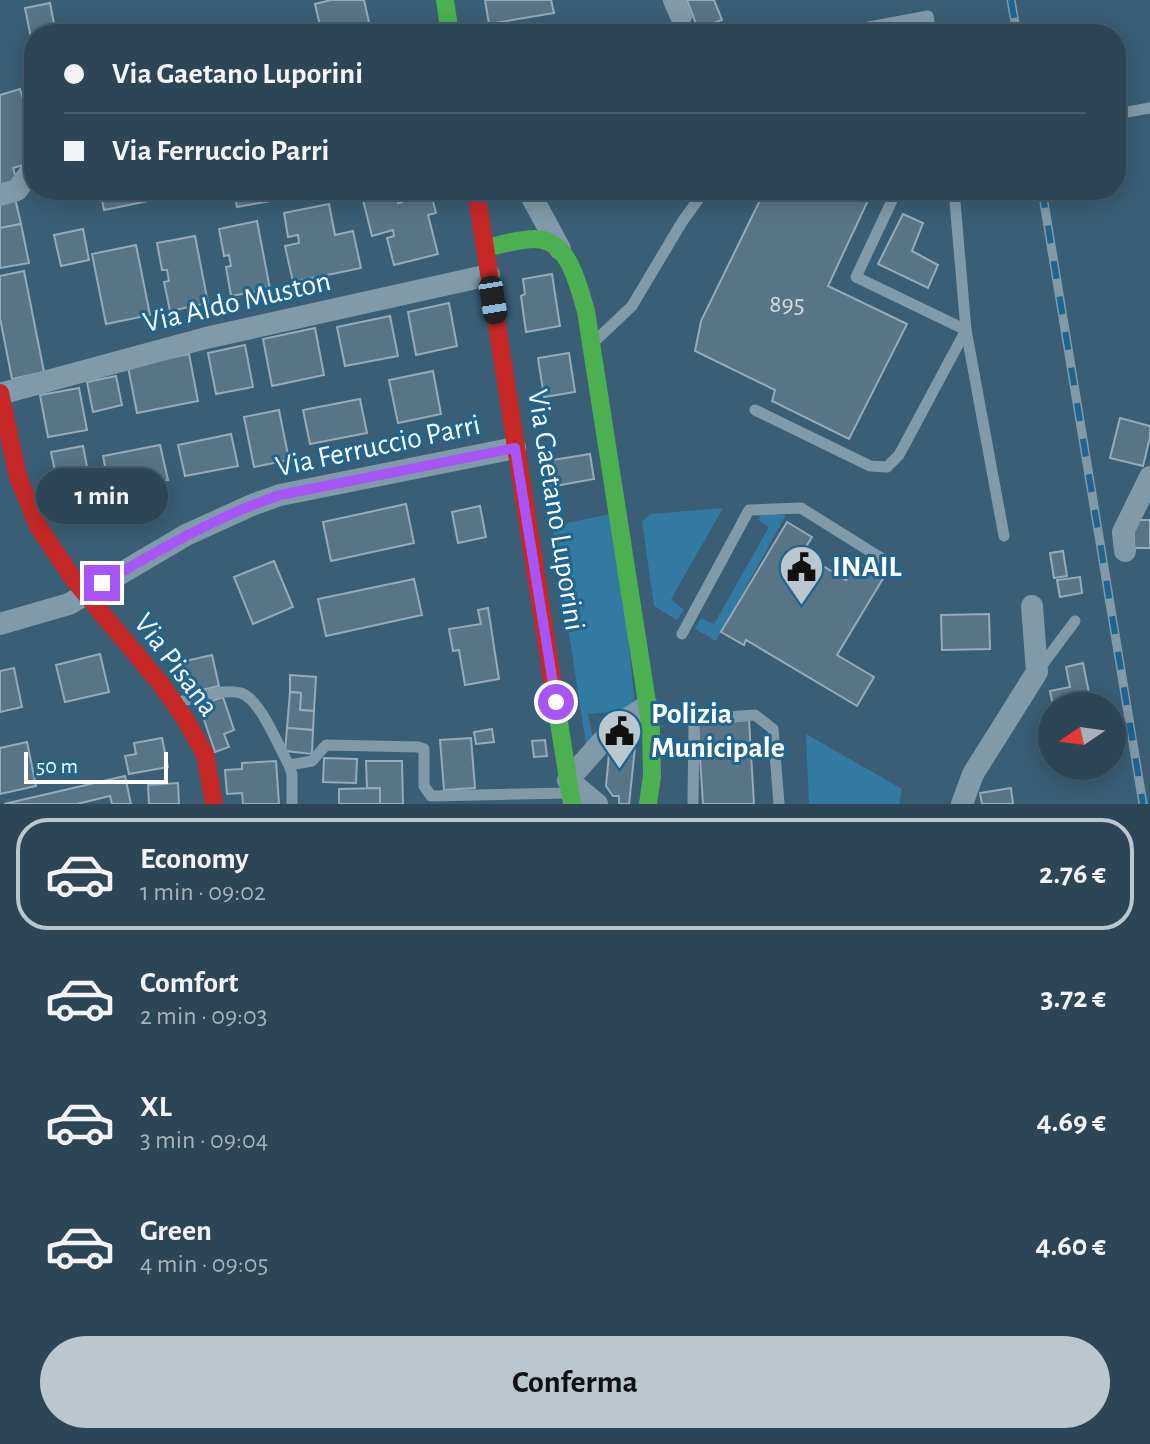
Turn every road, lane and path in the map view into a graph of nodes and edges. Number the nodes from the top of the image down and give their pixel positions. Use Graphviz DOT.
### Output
graph roads {
  1 [pos="445,0"];
  2 [pos="449,24"];
  3 [pos="885,24"];
  4 [pos="929,24"];
  5 [pos="1150,108"];
  6 [pos="1126,112"];
  7 [pos="24,181"];
  8 [pos="0,195"];
  9 [pos="478,200"];
  10 [pos="533,200"];
  11 [pos="698,200"];
  12 [pos="892,200"];
  13 [pos="955,200"];
  14 [pos="485,248"];
  15 [pos="560,249"];
  16 [pos="489,275"];
  17 [pos="966,330"];
  18 [pos="592,345"];
  19 [pos="0,397"];
  20 [pos="755,410"];
  21 [pos="515,448"];
  22 [pos="1150,477"];
  23 [pos="1004,536"];
  24 [pos="1125,551"];
  25 [pos="889,563"];
  26 [pos="85,593"];
  27 [pos="1032,606"];
  28 [pos="1075,621"];
  29 [pos="0,624"];
  30 [pos="682,634"];
  31 [pos="1037,672"];
  32 [pos="174,702"];
  33 [pos="647,706"];
  34 [pos="289,765"];
  35 [pos="570,792"];
  36 [pos="214,804"];
  37 [pos="292,804"];
  38 [pos="597,804"];
  39 [pos="648,804"];
  40 [pos="693,804"];
  41 [pos="779,804"];
  42 [pos="962,804"];
  1 -- 2 [label="main road"];
  3 -- 4 [label="lane"];
  5 -- 6 [label="lane"];
  7 -- 8 [label="street"];
  9 -- 14 [label="main road, Via Gaetano Luporini"];
  10 -- 15 [label="street, Via Gaetano Luporini"];
  11 -- 18 [label="lane"];
  12 -- 17 [label="lane"];
  13 -- 17 [label="lane"];
  14 -- 15 [label="main road"];
  14 -- 16 [label="main road, Via Gaetano Luporini"];
  15 -- 18 [label="main road, Via Gaetano Luporini"];
  16 -- 19 [label="street, Via Aldo Muston"];
  16 -- 21 [label="main road, Via Gaetano Luporini"];
  17 -- 20 [label="lane"];
  17 -- 23 [label="lane"];
  18 -- 33 [label="main road, Via Gaetano Luporini"];
  19 -- 26 [label="main road, Via Pisana"];
  21 -- 26 [label="street, Via Ferruccio Parri"];
  21 -- 35 [label="main road, Via Gaetano Luporini"];
  22 -- 24 [label="street"];
  25 -- 30 [label="lane"];
  26 -- 29 [label="street, Via Ferruccio Parri"];
  26 -- 32 [label="main road, Via Pisana"];
  27 -- 31 [label="street"];
  28 -- 31 [label="lane"];
  31 -- 42 [label="street"];
  32 -- 34 [label="lane"];
  32 -- 36 [label="main road, Via Pisana"];
  33 -- 35 [label="street"];
  33 -- 39 [label="main road, Via Gaetano Luporini"];
  34 -- 35 [label="lane"];
  34 -- 37 [label="lane"];
  35 -- 38 [label="street"];
  40 -- 41 [label="lane"];
}
